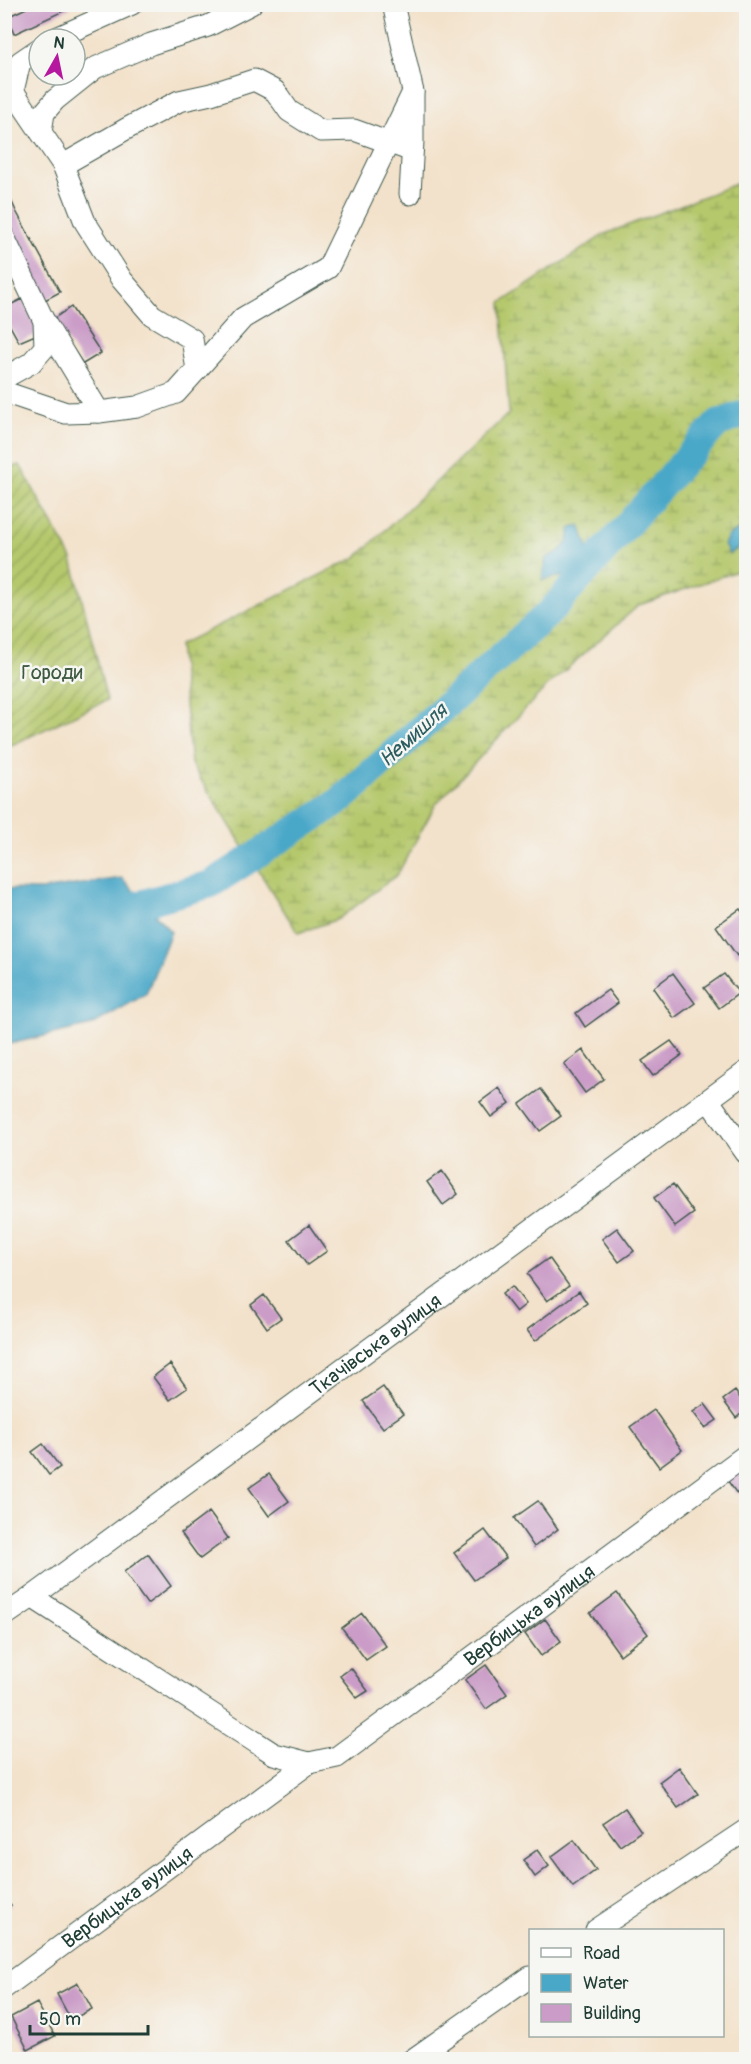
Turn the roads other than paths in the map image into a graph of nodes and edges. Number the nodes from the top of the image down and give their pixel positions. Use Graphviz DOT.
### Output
graph roads {
  1 [pos="132,4"];
  2 [pos="251,4"];
  3 [pos="393,4"];
  4 [pos="81,27"];
  5 [pos="27,57"];
  6 [pos="412,92"];
  7 [pos="41,132"];
  8 [pos="389,141"];
  9 [pos="412,150"];
  10 [pos="63,165"];
  11 [pos="410,194"];
  12 [pos="4,237"];
  13 [pos="44,321"];
  14 [pos="197,370"];
  15 [pos="4,378"];
  16 [pos="4,392"];
  17 [pos="99,412"];
  18 [pos="747,1072"];
  19 [pos="709,1101"];
  20 [pos="747,1153"];
  21 [pos="747,1455"];
  22 [pos="32,1597"];
  23 [pos="4,1616"];
  24 [pos="309,1763"];
  25 [pos="747,1830"];
  26 [pos="598,1929"];
  27 [pos="529,1978"];
  28 [pos="4,1988"];
  29 [pos="412,2060"];
  1 -- 4 [label="street"];
  2 -- 7 [label="street"];
  3 -- 6 [label="street"];
  5 -- 7 [label="street"];
  6 -- 8 [label="street"];
  6 -- 9 [label="street"];
  7 -- 10 [label="street"];
  8 -- 9 [label="street"];
  8 -- 10 [label="street"];
  8 -- 14 [label="street"];
  9 -- 11 [label="street"];
  10 -- 14 [label="street"];
  12 -- 13 [label="street"];
  13 -- 15 [label="street"];
  13 -- 17 [label="street"];
  14 -- 17 [label="street"];
  16 -- 17 [label="street"];
  18 -- 19 [label="street, Ткачівська вулиця"];
  19 -- 20 [label="street"];
  19 -- 22 [label="street, Ткачівська вулиця"];
  21 -- 24 [label="street, Вербицька вулиця"];
  22 -- 23 [label="street, Ткачівська вулиця"];
  22 -- 24 [label="street, Вербицька вулиця"];
  24 -- 28 [label="street, Вербицька вулиця"];
  25 -- 26 [label="street"];
  27 -- 29 [label="street"];
}
